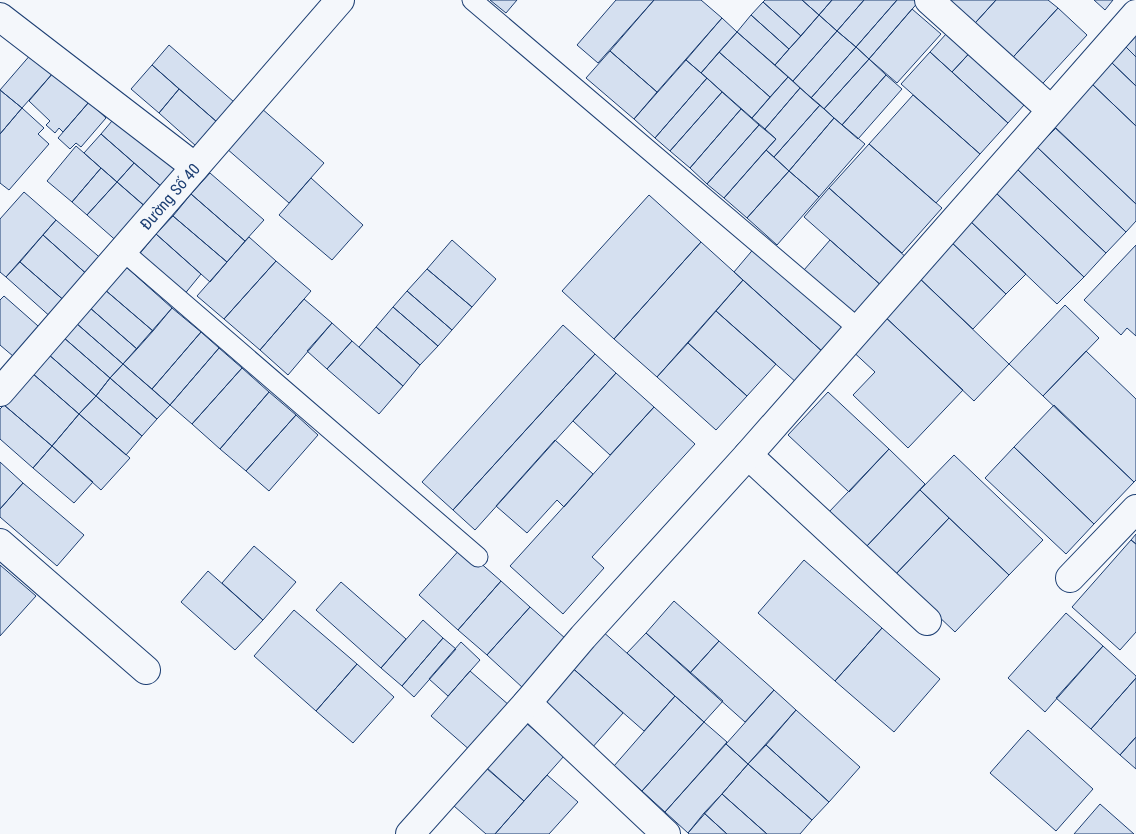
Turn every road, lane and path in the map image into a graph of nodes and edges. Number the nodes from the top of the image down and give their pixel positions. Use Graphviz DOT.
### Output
graph roads {
  1 [pos="340,0"];
  2 [pos="472,0"];
  3 [pos="928,0"];
  4 [pos="1136,14"];
  5 [pos="0,17"];
  6 [pos="1051,110"];
  7 [pos="195,167"];
  8 [pos="123,251"];
  9 [pos="859,329"];
  10 [pos="0,392"];
  11 [pos="748,456"];
  12 [pos="1136,509"];
  13 [pos="0,542"];
  14 [pos="478,557"];
  15 [pos="1070,578"];
  16 [pos="927,621"];
  17 [pos="146,670"];
  18 [pos="527,703"];
  19 [pos="410,834"];
  20 [pos="666,834"];
  1 -- 7 [label="street, Đường Số 40"];
  2 -- 9 [label="lane"];
  3 -- 6 [label="street"];
  4 -- 6 [label="street"];
  5 -- 7 [label="street"];
  6 -- 9 [label="street"];
  7 -- 8 [label="street, Đường Số 40"];
  8 -- 10 [label="street, Đường Số 40"];
  8 -- 14 [label="lane"];
  9 -- 11 [label="street"];
  11 -- 16 [label="street"];
  11 -- 18 [label="street"];
  12 -- 15 [label="street"];
  13 -- 17 [label="street"];
  18 -- 19 [label="street"];
  18 -- 20 [label="street"];
}
